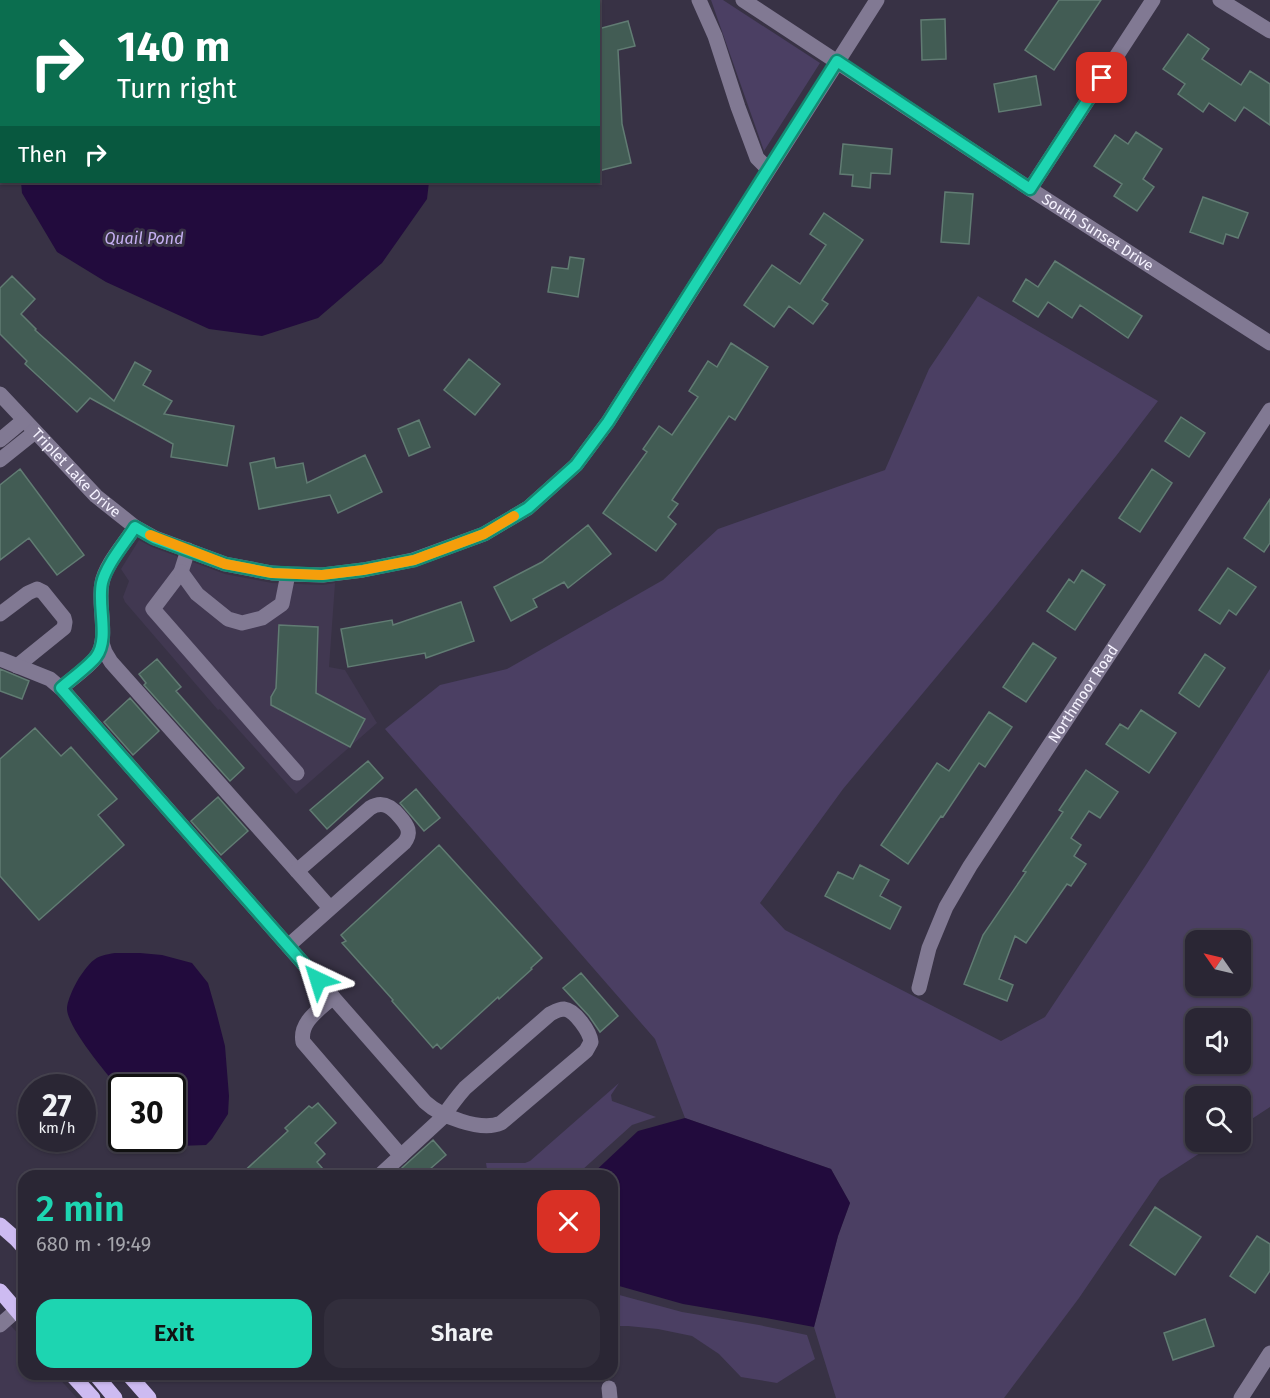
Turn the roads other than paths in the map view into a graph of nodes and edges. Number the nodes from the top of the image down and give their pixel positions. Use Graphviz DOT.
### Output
graph roads {
  1 [pos="699,0"];
  2 [pos="743,0"];
  3 [pos="877,0"];
  4 [pos="1154,0"];
  5 [pos="1221,0"];
  6 [pos="1270,31"];
  7 [pos="837,61"];
  8 [pos="768,169"];
  9 [pos="1030,189"];
  10 [pos="1270,343"];
  11 [pos="0,394"];
  12 [pos="1270,410"];
  13 [pos="24,420"];
  14 [pos="35,432"];
  15 [pos="0,440"];
  16 [pos="0,460"];
  17 [pos="135,527"];
  18 [pos="188,550"];
  19 [pos="181,572"];
  20 [pos="288,574"];
  21 [pos="0,614"];
  22 [pos="102,643"];
  23 [pos="0,659"];
  24 [pos="17,666"];
  25 [pos="61,688"];
  26 [pos="297,774"];
  27 [pos="297,871"];
  28 [pos="330,908"];
  29 [pos="288,946"];
  30 [pos="919,988"];
  31 [pos="333,998"];
  32 [pos="444,1115"];
  33 [pos="401,1156"];
  34 [pos="385,1170"];
  35 [pos="0,1225"];
  36 [pos="18,1241"];
  37 [pos="0,1291"];
  38 [pos="18,1312"];
  39 [pos="18,1316"];
  40 [pos="0,1325"];
  41 [pos="1270,1353"];
  42 [pos="76,1380"];
  43 [pos="100,1380"];
  44 [pos="133,1380"];
  45 [pos="93,1398"];
  46 [pos="115,1398"];
  47 [pos="149,1398"];
  48 [pos="1241,1398"];
  1 -- 8 [label="street"];
  2 -- 7 [label="street, South Sunset Drive"];
  3 -- 7 [label="street, Triplet Lake Drive"];
  4 -- 9 [label="street"];
  5 -- 6 [label="street"];
  7 -- 8 [label="street, Triplet Lake Drive"];
  7 -- 9 [label="street, South Sunset Drive"];
  8 -- 20 [label="street, Triplet Lake Drive"];
  9 -- 10 [label="street, South Sunset Drive"];
  11 -- 13 [label="street"];
  12 -- 30 [label="street, Northmoor Road"];
  13 -- 14 [label="street, Triplet Lake Drive"];
  13 -- 15 [label="street, Triplet Lake Drive"];
  14 -- 16 [label="street"];
  14 -- 17 [label="street, Triplet Lake Drive"];
  17 -- 18 [label="street, Triplet Lake Drive"];
  17 -- 22 [label="street"];
  18 -- 19 [label="street"];
  18 -- 20 [label="street, Triplet Lake Drive"];
  19 -- 20 [label="street"];
  19 -- 26 [label="street"];
  21 -- 24 [label="street"];
  22 -- 25 [label="street"];
  22 -- 27 [label="street"];
  23 -- 24 [label="street"];
  24 -- 25 [label="street"];
  25 -- 29 [label="street"];
  27 -- 28 [label="street"];
  27 -- 28 [label="street"];
  28 -- 29 [label="street"];
  29 -- 31 [label="street"];
  31 -- 32 [label="street"];
  31 -- 33 [label="street"];
  32 -- 32 [label="street"];
  32 -- 33 [label="street"];
  33 -- 34 [label="street"];
  35 -- 36 [label="main road"];
  37 -- 38 [label="main road"];
  39 -- 40 [label="street"];
  41 -- 48 [label="street"];
  42 -- 45 [label="main road"];
  43 -- 46 [label="main road"];
  44 -- 47 [label="main road"];
}
